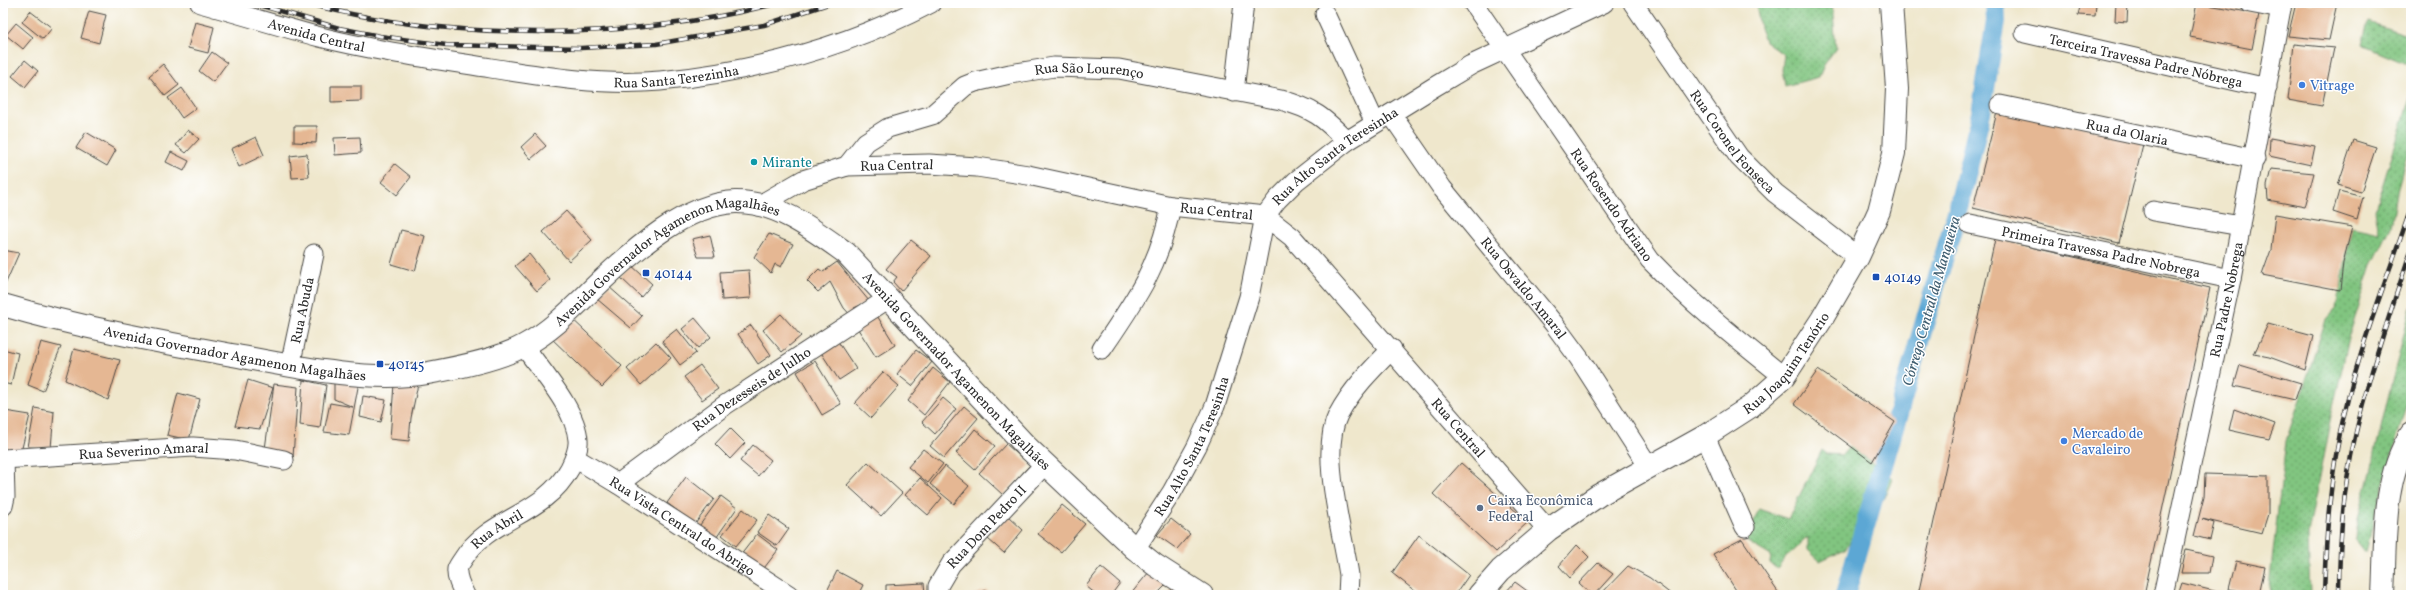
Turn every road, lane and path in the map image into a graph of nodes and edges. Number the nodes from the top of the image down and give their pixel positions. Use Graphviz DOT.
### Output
graph roads {
  1 [pos="200,3"];
  2 [pos="931,3"];
  3 [pos="1244,3"];
  4 [pos="1472,3"];
  5 [pos="1604,3"];
  6 [pos="1633,3"];
  7 [pos="1891,3"];
  8 [pos="2250,3"];
  9 [pos="2281,6"];
  10 [pos="1325,14"];
  11 [pos="2025,33"];
  12 [pos="1506,50"];
  13 [pos="412,55"];
  14 [pos="2267,88"];
  15 [pos="1234,92"];
  16 [pos="2000,105"];
  17 [pos="1383,119"];
  18 [pos="1346,141"];
  19 [pos="2254,159"];
  20 [pos="847,166"];
  21 [pos="758,206"];
  22 [pos="1171,206"];
  23 [pos="2153,211"];
  24 [pos="1265,216"];
  25 [pos="1970,224"];
  26 [pos="2241,226"];
  27 [pos="314,254"];
  28 [pos="1858,258"];
  29 [pos="2231,279"];
  30 [pos="889,298"];
  31 [pos="3,305"];
  32 [pos="524,346"];
  33 [pos="1392,349"];
  34 [pos="1102,350"];
  35 [pos="290,366"];
  36 [pos="1784,377"];
  37 [pos="2411,434"];
  38 [pos="1705,436"];
  39 [pos="575,458"];
  40 [pos="3,459"];
  41 [pos="284,460"];
  42 [pos="1045,464"];
  43 [pos="1649,467"];
  44 [pos="618,484"];
  45 [pos="3,506"];
  46 [pos="1745,527"];
  47 [pos="1548,530"];
  48 [pos="1135,549"];
  49 [pos="465,595"];
  50 [pos="789,595"];
  51 [pos="938,595"];
  52 [pos="1202,595"];
  53 [pos="1348,595"];
  54 [pos="1479,595"];
  55 [pos="2163,595"];
  56 [pos="2383,595"];
  1 -- 13 [label="street, Avenida Central"];
  2 -- 13 [label="street, Rua Santa Terezinha"];
  3 -- 15 [label="street"];
  4 -- 12 [label="street, Rua Rosendo Adriano"];
  5 -- 12 [label="street, Rua Alto Santa Teresinha"];
  6 -- 28 [label="street, Rua Coronel Fonseca"];
  7 -- 28 [label="main road, Rua Joaquim Tenório"];
  8 -- 9 [label="street"];
  9 -- 14 [label="street, Rua Padre Nobrega"];
  10 -- 17 [label="street, Rua Osvaldo Amaral"];
  11 -- 14 [label="street, Terceira Travessa Padre Nóbrega"];
  12 -- 17 [label="street, Rua Alto Santa Teresinha"];
  12 -- 36 [label="street, Rua Rosendo Adriano"];
  14 -- 19 [label="street, Rua Padre Nobrega"];
  15 -- 18 [label="street, Rua São Lourenço"];
  15 -- 20 [label="street, Rua São Lourenço"];
  16 -- 19 [label="street, Rua da Olaria"];
  17 -- 18 [label="street, Rua Alto Santa Teresinha"];
  17 -- 43 [label="street, Rua Osvaldo Amaral"];
  18 -- 24 [label="street, Rua Alto Santa Teresinha"];
  19 -- 26 [label="street, Rua Padre Nobrega"];
  20 -- 21 [label="street, Rua Central"];
  20 -- 22 [label="street, Rua Central"];
  21 -- 30 [label="main road, Avenida Governador Agamenon Magalhães"];
  21 -- 32 [label="main road, Avenida Governador Agamenon Magalhães"];
  22 -- 24 [label="street, Rua Central"];
  22 -- 34 [label="street"];
  23 -- 26 [label="street"];
  24 -- 33 [label="street, Rua Central"];
  24 -- 48 [label="street, Rua Alto Santa Teresinha"];
  25 -- 29 [label="street, Primeira Travessa Padre Nobrega"];
  26 -- 29 [label="street, Rua Padre Nobrega"];
  27 -- 35 [label="street, Rua Abuda"];
  28 -- 36 [label="main road, Rua Joaquim Tenório"];
  29 -- 55 [label="street, Rua Padre Nobrega"];
  30 -- 42 [label="main road, Avenida Governador Agamenon Magalhães"];
  30 -- 44 [label="street, Rua Dezesseis de Julho"];
  31 -- 35 [label="main road, Avenida Governador Agamenon Magalhães"];
  32 -- 35 [label="main road, Avenida Governador Agamenon Magalhães"];
  32 -- 39 [label="street"];
  33 -- 47 [label="street, Rua Central"];
  33 -- 53 [label="street"];
  36 -- 38 [label="main road, Rua Joaquim Tenório"];
  37 -- 56 [label="main road"];
  38 -- 43 [label="main road, Rua Joaquim Tenório"];
  38 -- 46 [label="street"];
  39 -- 44 [label="street, Rua Vista Central do Abrigo"];
  39 -- 49 [label="street, Rua Abril"];
  40 -- 41 [label="street, Rua Severino Amaral"];
  40 -- 45 [label="street"];
  42 -- 48 [label="main road, Avenida Governador Agamenon Magalhães"];
  42 -- 51 [label="street, Rua Dom Pedro II"];
  43 -- 47 [label="main road, Rua Joaquim Tenório"];
  44 -- 50 [label="street, Rua Vista Central do Abrigo"];
  47 -- 54 [label="main road, Rua Joaquim Tenório"];
  48 -- 52 [label="main road, Avenida Governador Agamenon Magalhães"];
}
